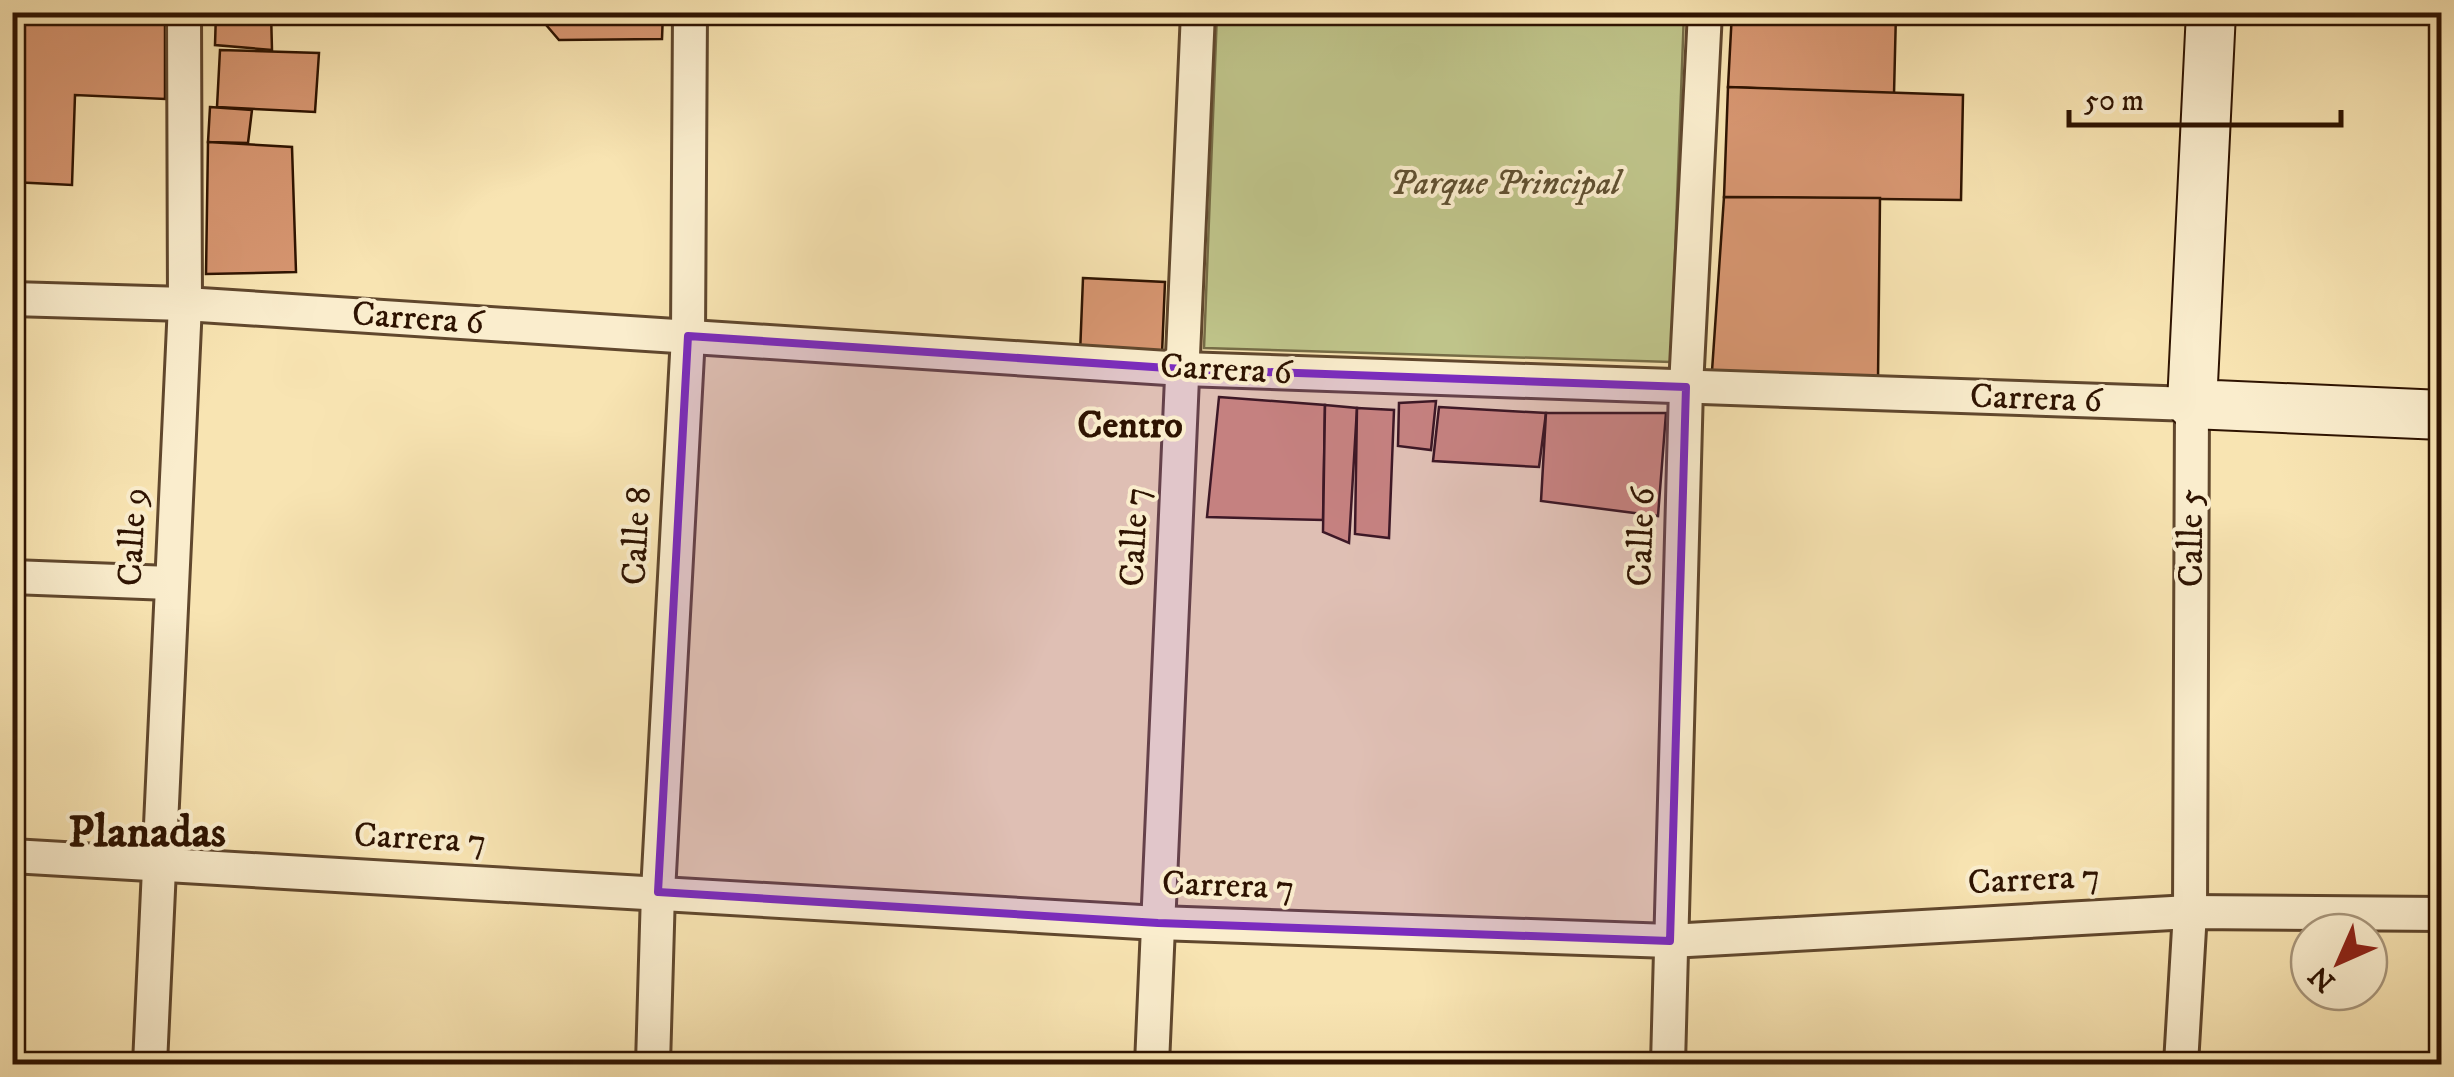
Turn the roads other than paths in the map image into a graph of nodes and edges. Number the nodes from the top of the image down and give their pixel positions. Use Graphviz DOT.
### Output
graph roads {
  1 [pos="184,12"];
  2 [pos="690,12"];
  3 [pos="1198,12"];
  4 [pos="1704,12"];
  5 [pos="2211,12"];
  6 [pos="12,300"];
  7 [pos="186,304"];
  8 [pos="688,336"];
  9 [pos="1183,369"];
  10 [pos="1686,387"];
  11 [pos="2192,404"];
  12 [pos="2442,415"];
  13 [pos="12,576"];
  14 [pos="170,584"];
  15 [pos="12,856"];
  16 [pos="160,865"];
  17 [pos="658,892"];
  18 [pos="2190,912"];
  19 [pos="2442,914"];
  20 [pos="1158,924"];
  21 [pos="1670,940"];
  22 [pos="150,1064"];
  23 [pos="653,1064"];
  24 [pos="1152,1064"];
  25 [pos="1668,1064"];
  26 [pos="2181,1064"];
  1 -- 7 [label="street, Calle 9"];
  2 -- 8 [label="street, Calle 8"];
  3 -- 9 [label="street, Calle 7"];
  4 -- 10 [label="street, Calle 6"];
  5 -- 11 [label="street, Calle 5"];
  6 -- 7 [label="street, Carrera 6"];
  7 -- 8 [label="street, Carrera 6"];
  7 -- 14 [label="street, Calle 9"];
  8 -- 9 [label="street, Carrera 6"];
  8 -- 17 [label="street, Calle 8"];
  9 -- 10 [label="street, Carrera 6"];
  9 -- 20 [label="street, Calle 7"];
  10 -- 11 [label="street, Carrera 6"];
  10 -- 21 [label="street, Calle 6"];
  11 -- 12 [label="street, Carrera 6"];
  11 -- 18 [label="street, Calle 5"];
  13 -- 14 [label="street"];
  14 -- 16 [label="street, Calle 9"];
  15 -- 16 [label="street, Carrera 7"];
  16 -- 17 [label="street, Carrera 7"];
  16 -- 22 [label="street, Calle 9"];
  17 -- 20 [label="street, Carrera 7"];
  17 -- 23 [label="street, Calle 8"];
  18 -- 19 [label="street, Carrera 7"];
  18 -- 21 [label="street, Carrera 7"];
  18 -- 26 [label="street, Calle 5"];
  20 -- 21 [label="street, Carrera 7"];
  20 -- 24 [label="street, Calle 7"];
  21 -- 25 [label="street, Calle 6"];
}
